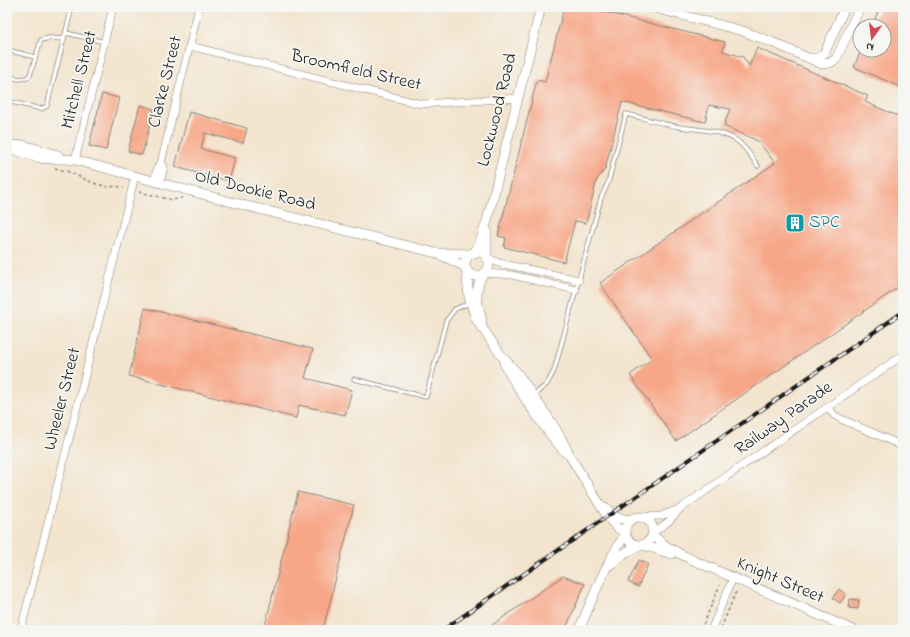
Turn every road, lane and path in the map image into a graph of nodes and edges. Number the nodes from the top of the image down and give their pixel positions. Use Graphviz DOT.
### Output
graph roads {
  1 [pos="57,7"];
  2 [pos="114,7"];
  3 [pos="199,7"];
  4 [pos="540,7"];
  5 [pos="651,7"];
  6 [pos="845,7"];
  7 [pos="860,7"];
  8 [pos="72,9"];
  9 [pos="66,33"];
  10 [pos="64,39"];
  11 [pos="105,42"];
  12 [pos="190,46"];
  13 [pos="7,50"];
  14 [pos="35,57"];
  15 [pos="808,58"];
  16 [pos="7,76"];
  17 [pos="518,98"];
  18 [pos="7,101"];
  19 [pos="7,146"];
  20 [pos="71,159"];
  21 [pos="758,166"];
  22 [pos="50,167"];
  23 [pos="136,176"];
  24 [pos="157,182"];
  25 [pos="132,190"];
  26 [pos="183,197"];
  27 [pos="487,222"];
  28 [pos="436,253"];
  29 [pos="473,253"];
  30 [pos="487,257"];
  31 [pos="466,268"];
  32 [pos="484,274"];
  33 [pos="579,280"];
  34 [pos="576,290"];
  35 [pos="471,303"];
  36 [pos="484,331"];
  37 [pos="903,355"];
  38 [pos="354,379"];
  39 [pos="530,398"];
  40 [pos="828,407"];
  41 [pos="903,446"];
  42 [pos="597,499"];
  43 [pos="681,508"];
  44 [pos="634,519"];
  45 [pos="625,534"];
  46 [pos="653,534"];
  47 [pos="641,545"];
  48 [pos="695,561"];
  49 [pos="602,576"];
  50 [pos="733,578"];
  51 [pos="720,585"];
  52 [pos="736,592"];
  53 [pos="21,630"];
  54 [pos="579,630"];
  55 [pos="701,630"];
  56 [pos="711,630"];
  57 [pos="720,630"];
  58 [pos="853,630"];
  1 -- 8 [label="lane"];
  2 -- 11 [label="street, Mitchell Street"];
  3 -- 12 [label="street, Clarke Street"];
  4 -- 17 [label="street, Lockwood Road"];
  5 -- 15 [label="street"];
  6 -- 15 [label="street"];
  7 -- 15 [label="street"];
  8 -- 9 [label="lane"];
  9 -- 10 [label="lane"];
  9 -- 11 [label="lane"];
  10 -- 14 [label="lane"];
  10 -- 18 [label="lane"];
  11 -- 20 [label="street, Mitchell Street"];
  12 -- 17 [label="street, Broomfield Street"];
  12 -- 24 [label="street, Clarke Street"];
  13 -- 14 [label="lane"];
  14 -- 16 [label="lane"];
  17 -- 27 [label="street, Lockwood Road"];
  19 -- 20 [label="street, Old Dookie Road"];
  20 -- 23 [label="street, Old Dookie Road"];
  21 -- 33 [label="lane"];
  22 -- 25 [label="path"];
  23 -- 24 [label="street, Old Dookie Road"];
  23 -- 25 [label="street, Wheeler Street"];
  24 -- 28 [label="street, Old Dookie Road"];
  25 -- 26 [label="path"];
  25 -- 53 [label="street, Wheeler Street"];
  27 -- 29 [label="street, Lockwood Road"];
  27 -- 30 [label="street, Lockwood Road"];
  28 -- 29 [label="street, Old Dookie Road"];
  28 -- 31 [label="street, Old Dookie Road"];
  29 -- 30 [label="street"];
  29 -- 31 [label="street"];
  30 -- 32 [label="street"];
  30 -- 33 [label="street"];
  31 -- 32 [label="street"];
  31 -- 35 [label="street"];
  32 -- 34 [label="street"];
  32 -- 36 [label="street"];
  33 -- 34 [label="lane"];
  34 -- 39 [label="lane"];
  35 -- 36 [label="street"];
  35 -- 38 [label="lane"];
  36 -- 39 [label="street"];
  37 -- 40 [label="street, Railway Parade"];
  39 -- 42 [label="street"];
  40 -- 41 [label="street"];
  40 -- 43 [label="street, Railway Parade"];
  42 -- 44 [label="street"];
  42 -- 45 [label="street"];
  43 -- 44 [label="street, Railway Parade"];
  43 -- 46 [label="street, Railway Parade"];
  44 -- 45 [label="street"];
  44 -- 46 [label="street"];
  45 -- 47 [label="street"];
  45 -- 49 [label="street"];
  46 -- 47 [label="street"];
  46 -- 48 [label="street, Knight Street"];
  47 -- 48 [label="street, Knight Street"];
  47 -- 49 [label="street"];
  48 -- 50 [label="street, Knight Street"];
  49 -- 54 [label="street"];
  50 -- 56 [label="street"];
  50 -- 58 [label="street, Knight Street"];
  51 -- 55 [label="path"];
  52 -- 57 [label="path"];
}
